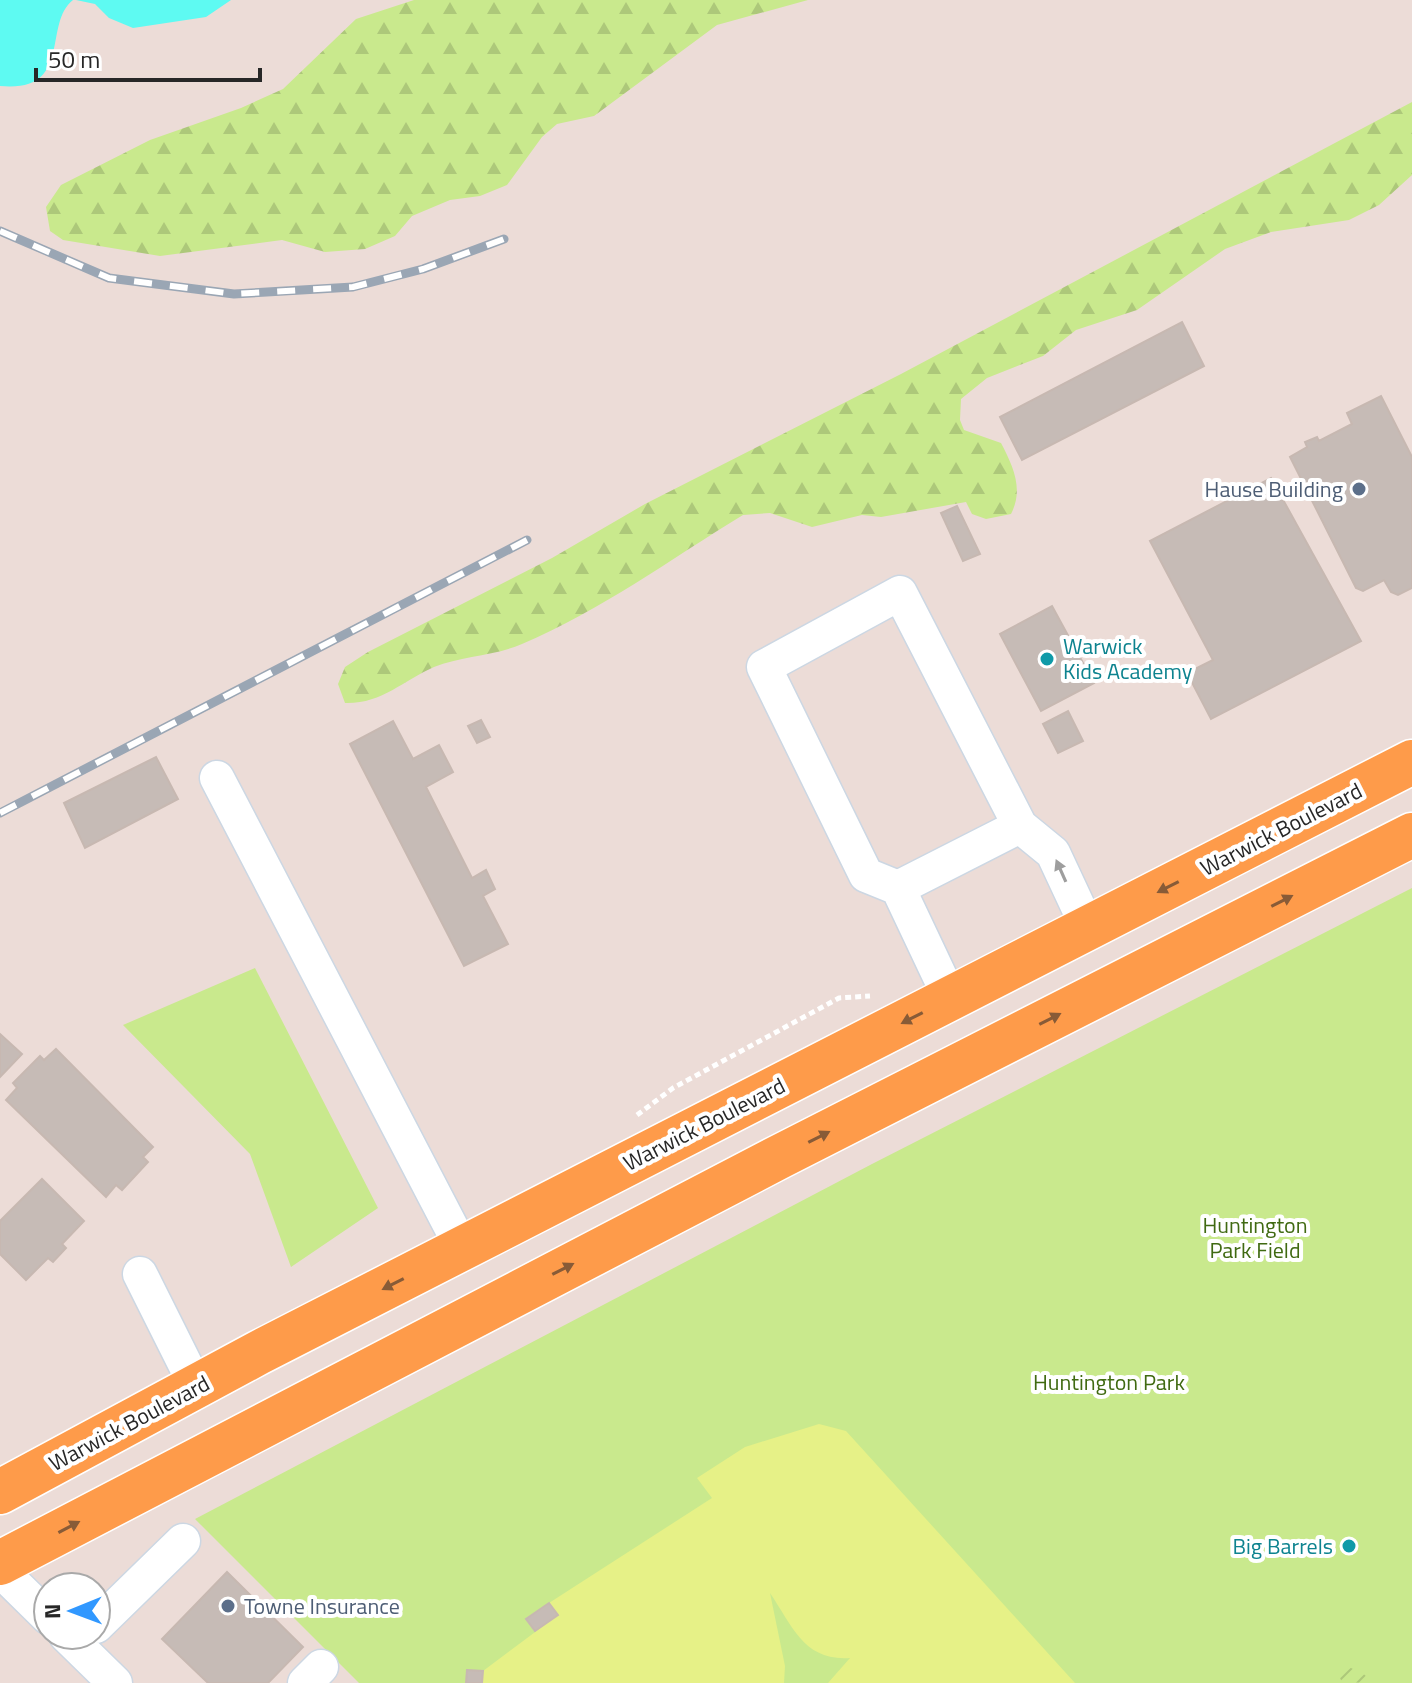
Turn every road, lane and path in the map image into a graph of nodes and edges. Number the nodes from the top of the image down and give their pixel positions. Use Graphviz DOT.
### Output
graph roads {
  1 [pos="1412,762"];
  2 [pos="217,778"];
  3 [pos="1020,826"];
  4 [pos="1412,835"];
  5 [pos="898,888"];
  6 [pos="1088,928"];
  7 [pos="870,996"];
  8 [pos="950,998"];
  9 [pos="751,1100"];
  10 [pos="636,1115"];
  11 [pos="779,1157"];
  12 [pos="462,1248"];
  13 [pos="140,1274"];
  14 [pos="493,1305"];
  15 [pos="196,1386"];
  16 [pos="0,1492"];
  17 [pos="183,1541"];
  18 [pos="0,1563"];
  19 [pos="0,1570"];
  20 [pos="32,1601"];
  21 [pos="112,1606"];
  22 [pos="92,1651"];
  23 [pos="115,1683"];
  1 -- 6 [label="main road, Warwick Boulevard, one-way"];
  2 -- 12 [label="street"];
  3 -- 5 [label="street"];
  3 -- 5 [label="street"];
  6 -- 3 [label="street, one-way"];
  11 -- 4 [label="main road, one-way"];
  5 -- 8 [label="street"];
  6 -- 8 [label="main road, Warwick Boulevard"];
  7 -- 10 [label="path"];
  8 -- 9 [label="main road, Warwick Boulevard, one-way"];
  9 -- 11 [label="main road"];
  9 -- 12 [label="main road, Warwick Boulevard"];
  14 -- 11 [label="main road, one-way"];
  12 -- 14 [label="main road"];
  12 -- 15 [label="main road, Warwick Boulevard, one-way"];
  13 -- 15 [label="street"];
  18 -- 14 [label="main road, one-way"];
  15 -- 16 [label="main road, Warwick Boulevard"];
  17 -- 21 [label="street"];
  19 -- 20 [label="street"];
  22 -- 23 [label="street"];
}
